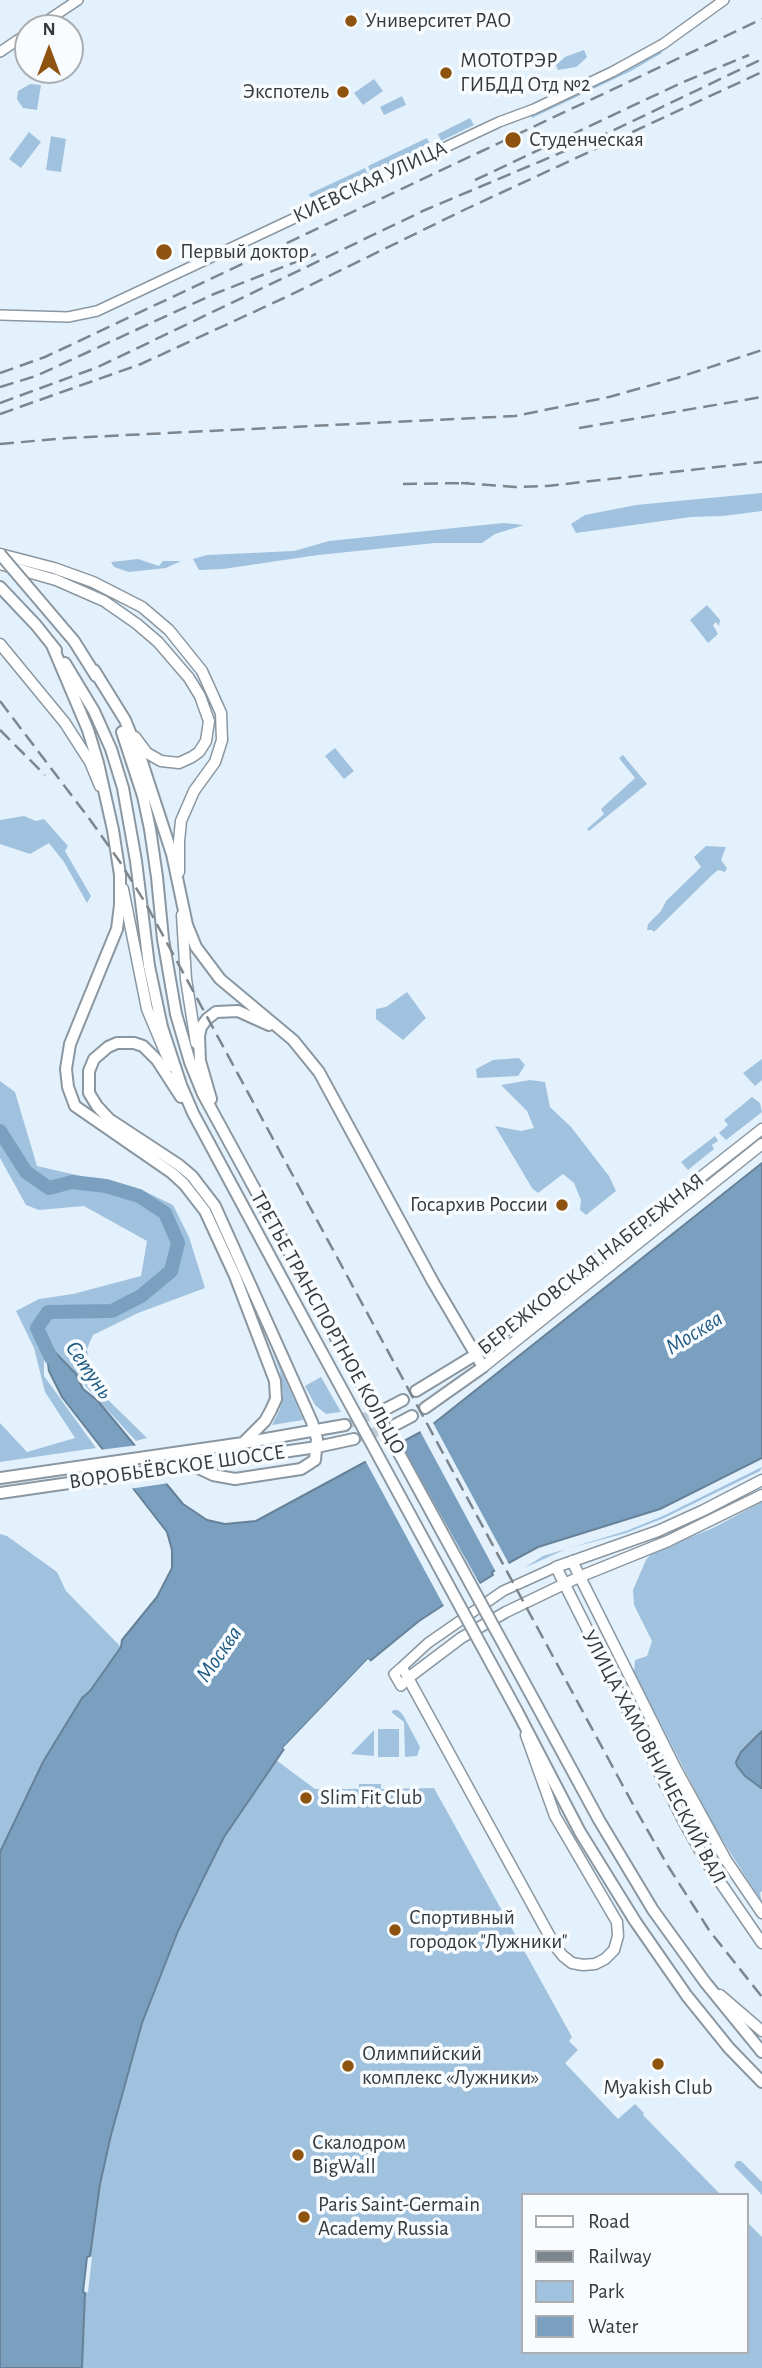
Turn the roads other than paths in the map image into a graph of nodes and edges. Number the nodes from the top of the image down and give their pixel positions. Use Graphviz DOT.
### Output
graph roads {
  1 [pos="78,0"];
  2 [pos="724,0"];
  3 [pos="57,14"];
  4 [pos="0,315"];
  5 [pos="0,554"];
  6 [pos="0,564"];
  7 [pos="0,587"];
  8 [pos="0,644"];
  9 [pos="52,645"];
  10 [pos="94,670"];
  11 [pos="125,720"];
  12 [pos="113,830"];
  13 [pos="120,875"];
  14 [pos="180,886"];
  15 [pos="182,904"];
  16 [pos="287,1034"];
  17 [pos="200,1060"];
  18 [pos="181,1085"];
  19 [pos="193,1113"];
  20 [pos="762,1129"];
  21 [pos="223,1133"];
  22 [pos="762,1144"];
  23 [pos="475,1355"];
  24 [pos="483,1367"];
  25 [pos="416,1391"];
  26 [pos="403,1399"];
  27 [pos="425,1408"];
  28 [pos="386,1409"];
  29 [pos="412,1416"];
  30 [pos="345,1424"];
  31 [pos="395,1426"];
  32 [pos="316,1432"];
  33 [pos="354,1439"];
  34 [pos="243,1443"];
  35 [pos="317,1447"];
  36 [pos="190,1464"];
  37 [pos="0,1479"];
  38 [pos="762,1480"];
  39 [pos="0,1493"];
  40 [pos="762,1495"];
  41 [pos="572,1561"];
  42 [pos="556,1567"];
  43 [pos="579,1577"];
  44 [pos="563,1584"];
  45 [pos="398,1670"];
  46 [pos="408,1678"];
  47 [pos="520,1717"];
  48 [pos="762,1913"];
  49 [pos="762,1943"];
  50 [pos="705,1982"];
  51 [pos="762,2031"];
  52 [pos="762,2052"];
  53 [pos="762,2082"];
  1 -- 3 [label="street"];
  2 -- 4 [label="street, КИЕВСКАЯ УЛИЦА"];
  5 -- 10 [label="main road, ТРЕТЬЕ ТРАНСПОРТНОЕ КОЛЬЦО, bridge"];
  5 -- 14 [label="main road"];
  6 -- 11 [label="main road"];
  7 -- 9 [label="main road, ТРЕТЬЕ ТРАНСПОРТНОЕ КОЛЬЦО"];
  8 -- 12 [label="main road"];
  9 -- 12 [label="main road"];
  9 -- 18 [label="main road, ТРЕТЬЕ ТРАНСПОРТНОЕ КОЛЬЦО"];
  10 -- 11 [label="main road"];
  10 -- 21 [label="main road, ТРЕТЬЕ ТРАНСПОРТНОЕ КОЛЬЦО"];
  11 -- 14 [label="main road"];
  12 -- 13 [label="main road"];
  13 -- 18 [label="main road"];
  13 -- 34 [label="main road"];
  14 -- 15 [label="main road"];
  15 -- 16 [label="main road"];
  15 -- 17 [label="main road"];
  16 -- 17 [label="main road"];
  16 -- 23 [label="main road"];
  17 -- 21 [label="main road"];
  18 -- 19 [label="main road, ТРЕТЬЕ ТРАНСПОРТНОЕ КОЛЬЦО"];
  19 -- 32 [label="main road"];
  19 -- 47 [label="main road, ТРЕТЬЕ ТРАНСПОРТНОЕ КОЛЬЦО, bridge"];
  20 -- 23 [label="main road, БЕРЕЖКОВСКАЯ НАБЕРЕЖНАЯ"];
  21 -- 50 [label="main road, ТРЕТЬЕ ТРАНСПОРТНОЕ КОЛЬЦО, bridge"];
  22 -- 24 [label="main road, БЕРЕЖКОВСКАЯ НАБЕРЕЖНАЯ"];
  23 -- 24 [label="main road"];
  23 -- 25 [label="main road, БЕРЕЖКОВСКАЯ НАБЕРЕЖНАЯ"];
  24 -- 27 [label="main road, БЕРЕЖКОВСКАЯ НАБЕРЕЖНАЯ"];
  26 -- 28 [label="main road"];
  29 -- 31 [label="main road"];
  30 -- 32 [label="main road, ВОРОБЬЁВСКОЕ ШОССЕ"];
  32 -- 34 [label="main road, ВОРОБЬЁВСКОЕ ШОССЕ"];
  32 -- 35 [label="main road"];
  33 -- 35 [label="main road, ВОРОБЬЁВСКОЕ ШОССЕ"];
  34 -- 37 [label="main road, ВОРОБЬЁВСКОЕ ШОССЕ"];
  35 -- 36 [label="main road, ВОРОБЬЁВСКОЕ ШОССЕ"];
  35 -- 36 [label="main road"];
  36 -- 39 [label="main road, ВОРОБЬЁВСКОЕ ШОССЕ"];
  38 -- 41 [label="main road"];
  40 -- 43 [label="main road"];
  41 -- 42 [label="main road"];
  41 -- 43 [label="main road, УЛИЦА ХАМОВНИЧЕСКИЙ ВАЛ"];
  42 -- 44 [label="main road, УЛИЦА ХАМОВНИЧЕСКИЙ ВАЛ"];
  42 -- 45 [label="street"];
  43 -- 44 [label="main road"];
  43 -- 48 [label="main road, УЛИЦА ХАМОВНИЧЕСКИЙ ВАЛ"];
  44 -- 46 [label="main road"];
  44 -- 49 [label="main road, УЛИЦА ХАМОВНИЧЕСКИЙ ВАЛ"];
  45 -- 46 [label="street"];
  45 -- 46 [label="street"];
  46 -- 47 [label="main road"];
  47 -- 53 [label="main road, ТРЕТЬЕ ТРАНСПОРТНОЕ КОЛЬЦО"];
  50 -- 51 [label="main road"];
  50 -- 52 [label="main road, ТРЕТЬЕ ТРАНСПОРТНОЕ КОЛЬЦО"];
}
